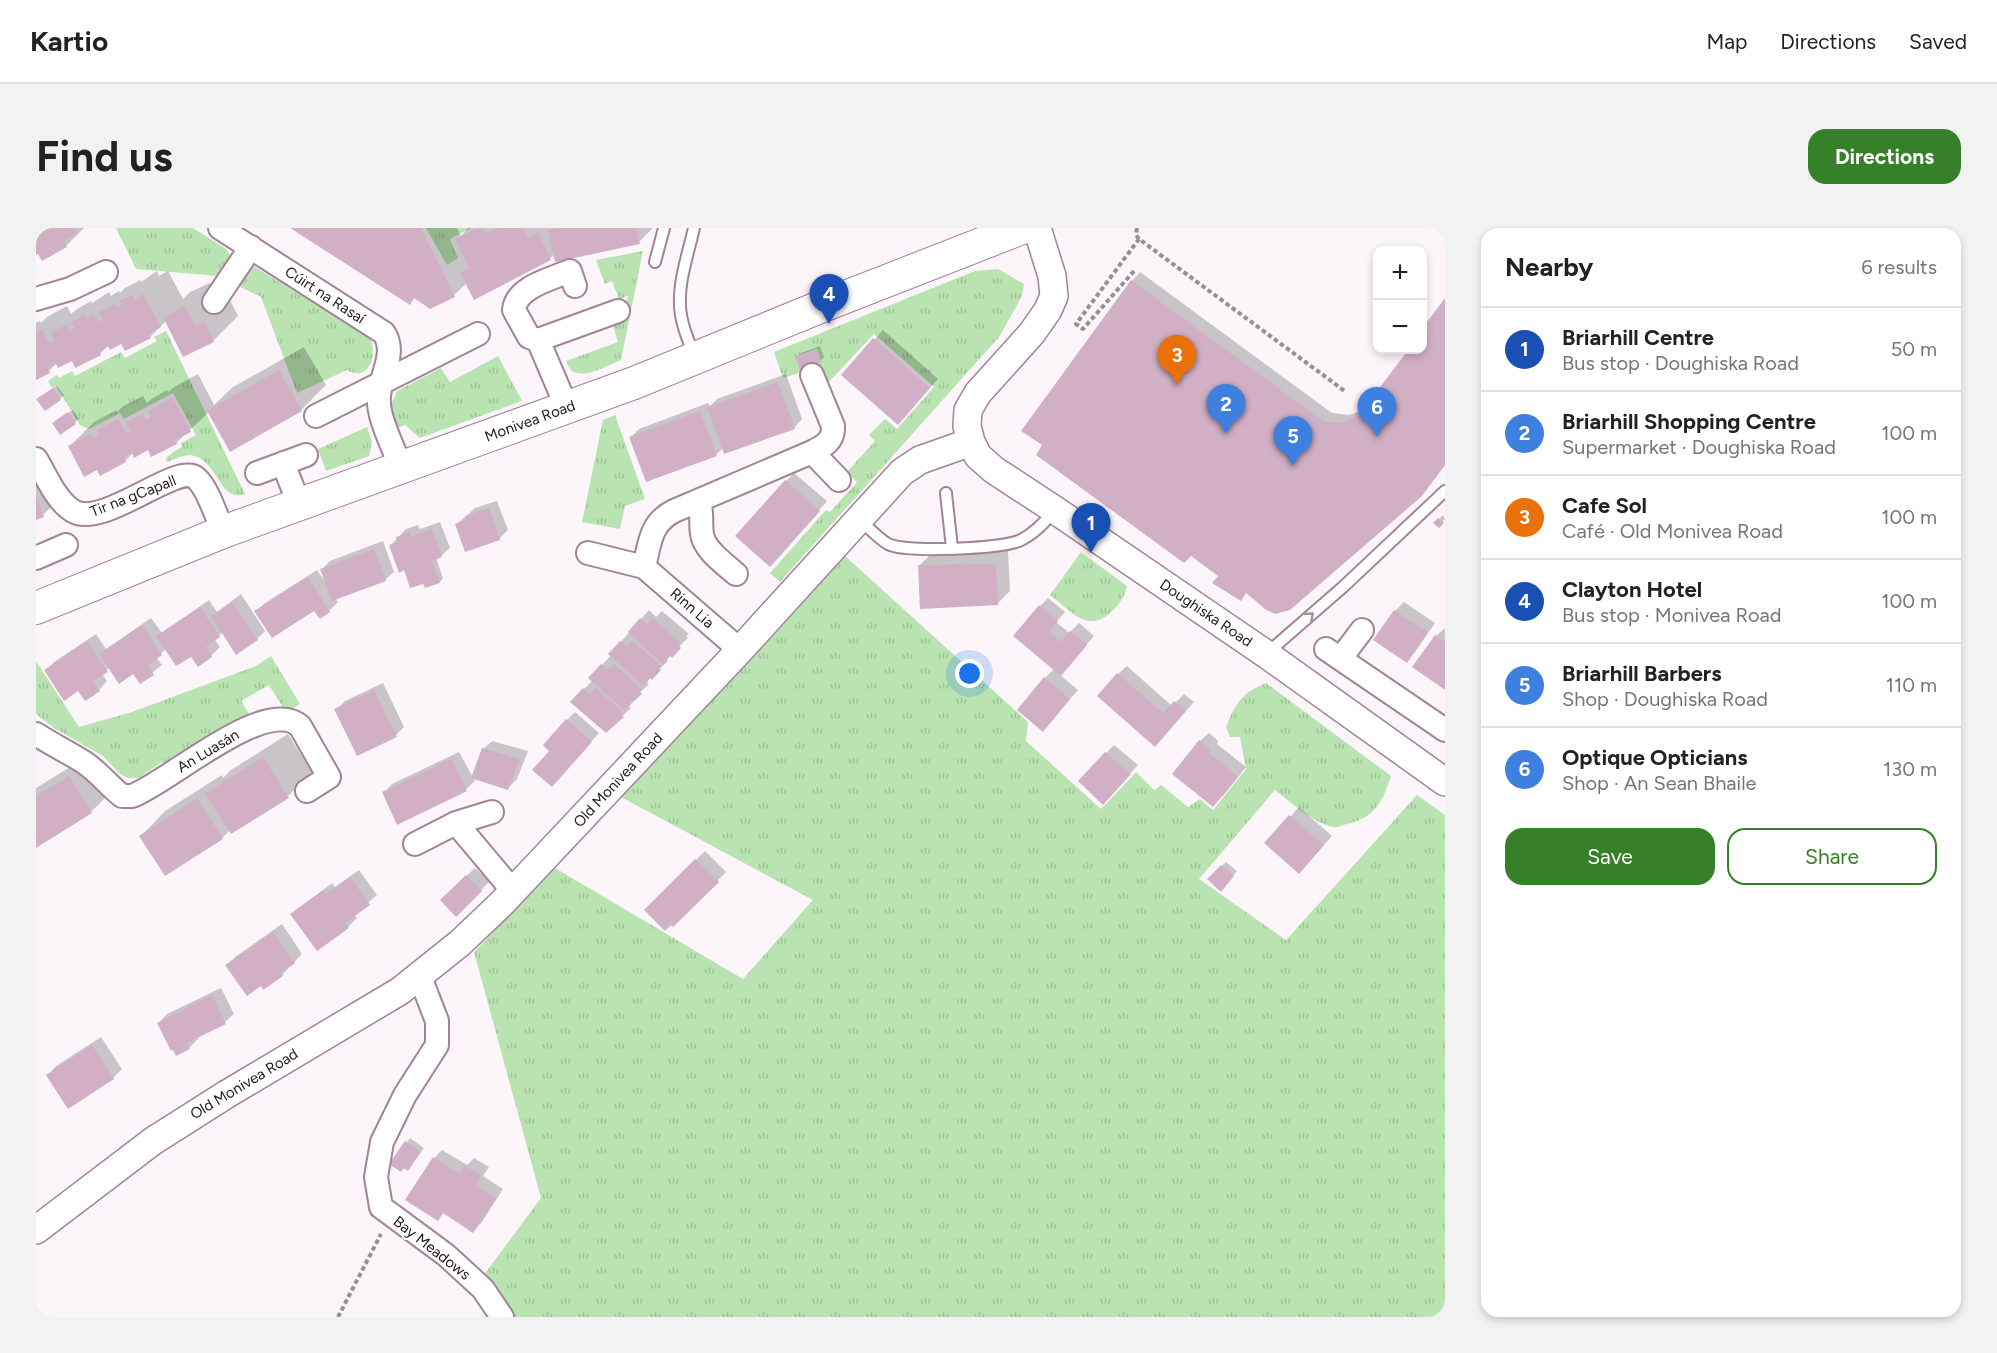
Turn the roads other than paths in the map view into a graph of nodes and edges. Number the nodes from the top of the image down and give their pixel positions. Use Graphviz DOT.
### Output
graph roads {
  1 [pos="220,228"];
  2 [pos="664,228"];
  3 [pos="694,228"];
  4 [pos="1022,228"];
  5 [pos="1037,228"];
  6 [pos="250,247"];
  7 [pos="655,262"];
  8 [pos="106,272"];
  9 [pos="575,286"];
  10 [pos="36,299"];
  11 [pos="214,302"];
  12 [pos="618,311"];
  13 [pos="478,334"];
  14 [pos="538,340"];
  15 [pos="696,358"];
  16 [pos="812,375"];
  17 [pos="381,384"];
  18 [pos="567,408"];
  19 [pos="316,416"];
  20 [pos="970,442"];
  21 [pos="812,452"];
  22 [pos="306,454"];
  23 [pos="36,459"];
  24 [pos="283,463"];
  25 [pos="401,468"];
  26 [pos="257,473"];
  27 [pos="839,480"];
  28 [pos="1445,491"];
  29 [pos="946,494"];
  30 [pos="699,501"];
  31 [pos="299,504"];
  32 [pos="1055,510"];
  33 [pos="860,520"];
  34 [pos="223,532"];
  35 [pos="66,545"];
  36 [pos="951,548"];
  37 [pos="588,553"];
  38 [pos="36,558"];
  39 [pos="644,567"];
  40 [pos="736,574"];
  41 [pos="36,608"];
  42 [pos="1362,630"];
  43 [pos="740,650"];
  44 [pos="1266,654"];
  45 [pos="1445,730"];
  46 [pos="41,744"];
  47 [pos="1445,782"];
  48 [pos="307,791"];
  49 [pos="492,813"];
  50 [pos="456,822"];
  51 [pos="415,844"];
  52 [pos="513,891"];
  53 [pos="420,976"];
  54 [pos="36,1230"];
  55 [pos="502,1317"];
  1 -- 6 [label="street, Cúirt na Rasaí"];
  2 -- 7 [label="lane"];
  3 -- 15 [label="lane"];
  4 -- 15 [label="main road, Monivea Road"];
  5 -- 20 [label="street"];
  6 -- 11 [label="street"];
  6 -- 17 [label="street, Cúirt na Rasaí"];
  8 -- 10 [label="street"];
  9 -- 14 [label="street"];
  12 -- 14 [label="street"];
  13 -- 17 [label="street"];
  14 -- 18 [label="street"];
  15 -- 18 [label="main road, Monivea Road"];
  16 -- 21 [label="street"];
  17 -- 19 [label="street"];
  17 -- 25 [label="street, Cúirt na Rasaí"];
  18 -- 25 [label="main road, Monivea Road"];
  20 -- 32 [label="street, Doughiska Road"];
  20 -- 33 [label="street, Old Monivea Road"];
  21 -- 27 [label="street"];
  21 -- 30 [label="street"];
  22 -- 24 [label="street"];
  23 -- 34 [label="street, Tir na gCapall"];
  24 -- 26 [label="street"];
  24 -- 31 [label="street"];
  25 -- 31 [label="main road, Monivea Road"];
  44 -- 28 [label="lane, one-way"];
  29 -- 36 [label="lane"];
  30 -- 39 [label="street"];
  30 -- 40 [label="street"];
  31 -- 34 [label="main road, Monivea Road"];
  32 -- 36 [label="lane"];
  32 -- 44 [label="street, Doughiska Road"];
  33 -- 36 [label="lane"];
  33 -- 43 [label="street, Old Monivea Road"];
  34 -- 41 [label="main road, Monivea Road"];
  35 -- 38 [label="street"];
  37 -- 39 [label="street, Rinn Lia"];
  39 -- 43 [label="street, Rinn Lia"];
  42 -- 45 [label="street"];
  43 -- 52 [label="street, Old Monivea Road"];
  44 -- 47 [label="street, Doughiska Road"];
  46 -- 48 [label="street, An Luasán"];
  49 -- 50 [label="street"];
  50 -- 51 [label="street"];
  50 -- 52 [label="street"];
  52 -- 53 [label="street, Old Monivea Road"];
  53 -- 54 [label="street, Old Monivea Road"];
  53 -- 55 [label="street, Bay Meadows"];
}
